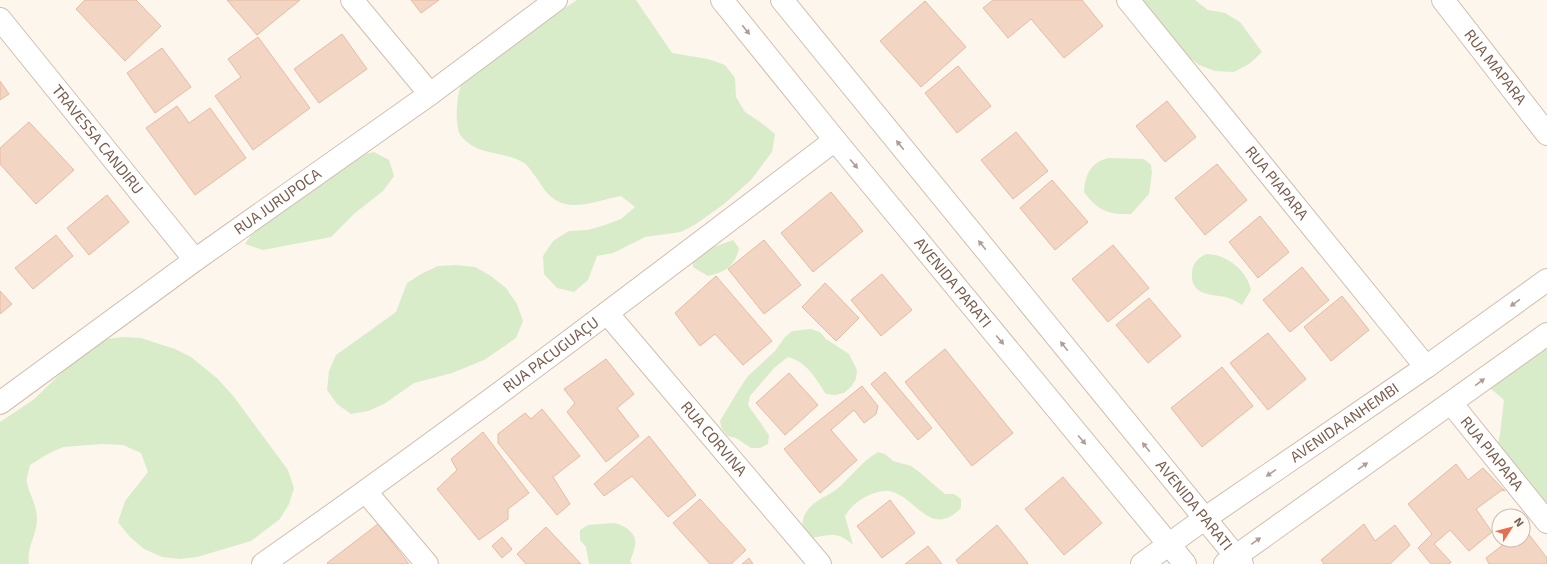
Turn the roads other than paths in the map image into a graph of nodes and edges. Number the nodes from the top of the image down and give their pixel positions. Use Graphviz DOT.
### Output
graph roads {
  1 [pos="352,0"];
  2 [pos="556,0"];
  3 [pos="722,0"];
  4 [pos="782,0"];
  5 [pos="1128,0"];
  6 [pos="1442,0"];
  7 [pos="0,19"];
  8 [pos="430,94"];
  9 [pos="1547,134"];
  10 [pos="834,140"];
  11 [pos="195,260"];
  12 [pos="1547,280"];
  13 [pos="607,313"];
  14 [pos="1547,334"];
  15 [pos="1426,367"];
  16 [pos="0,402"];
  17 [pos="1452,403"];
  18 [pos="366,492"];
  19 [pos="1204,519"];
  20 [pos="1547,522"];
  21 [pos="1169,544"];
  22 [pos="1234,561"];
  23 [pos="263,564"];
  24 [pos="427,564"];
  25 [pos="820,564"];
  26 [pos="1142,564"];
  27 [pos="1185,564"];
  1 -- 8 [label="street"];
  2 -- 8 [label="street, RUA JURUPOCA"];
  3 -- 10 [label="street, AVENIDA PARATI, one-way"];
  19 -- 4 [label="street, AVENIDA PARATI, one-way"];
  5 -- 15 [label="street, RUA PIAPARA"];
  6 -- 9 [label="street, RUA MAPARA"];
  7 -- 11 [label="street, TRAVESSA CANDIRU"];
  8 -- 11 [label="street, RUA JURUPOCA"];
  10 -- 13 [label="street, RUA PACUGUAÇU"];
  10 -- 21 [label="street, AVENIDA PARATI, one-way"];
  11 -- 16 [label="street, RUA JURUPOCA"];
  12 -- 15 [label="street, AVENIDA ANHEMBI, one-way"];
  13 -- 18 [label="street, RUA PACUGUAÇU"];
  13 -- 25 [label="street, RUA CORVINA"];
  17 -- 14 [label="street, one-way"];
  15 -- 19 [label="street, AVENIDA ANHEMBI, one-way"];
  17 -- 20 [label="street, RUA PIAPARA"];
  22 -- 17 [label="street, one-way"];
  18 -- 23 [label="street, RUA PACUGUAÇU"];
  18 -- 24 [label="street"];
  19 -- 21 [label="street, AVENIDA ANHEMBI"];
  19 -- 22 [label="street, AVENIDA PARATI"];
  21 -- 26 [label="street, AVENIDA ANHEMBI"];
  21 -- 27 [label="street, AVENIDA PARATI"];
}
